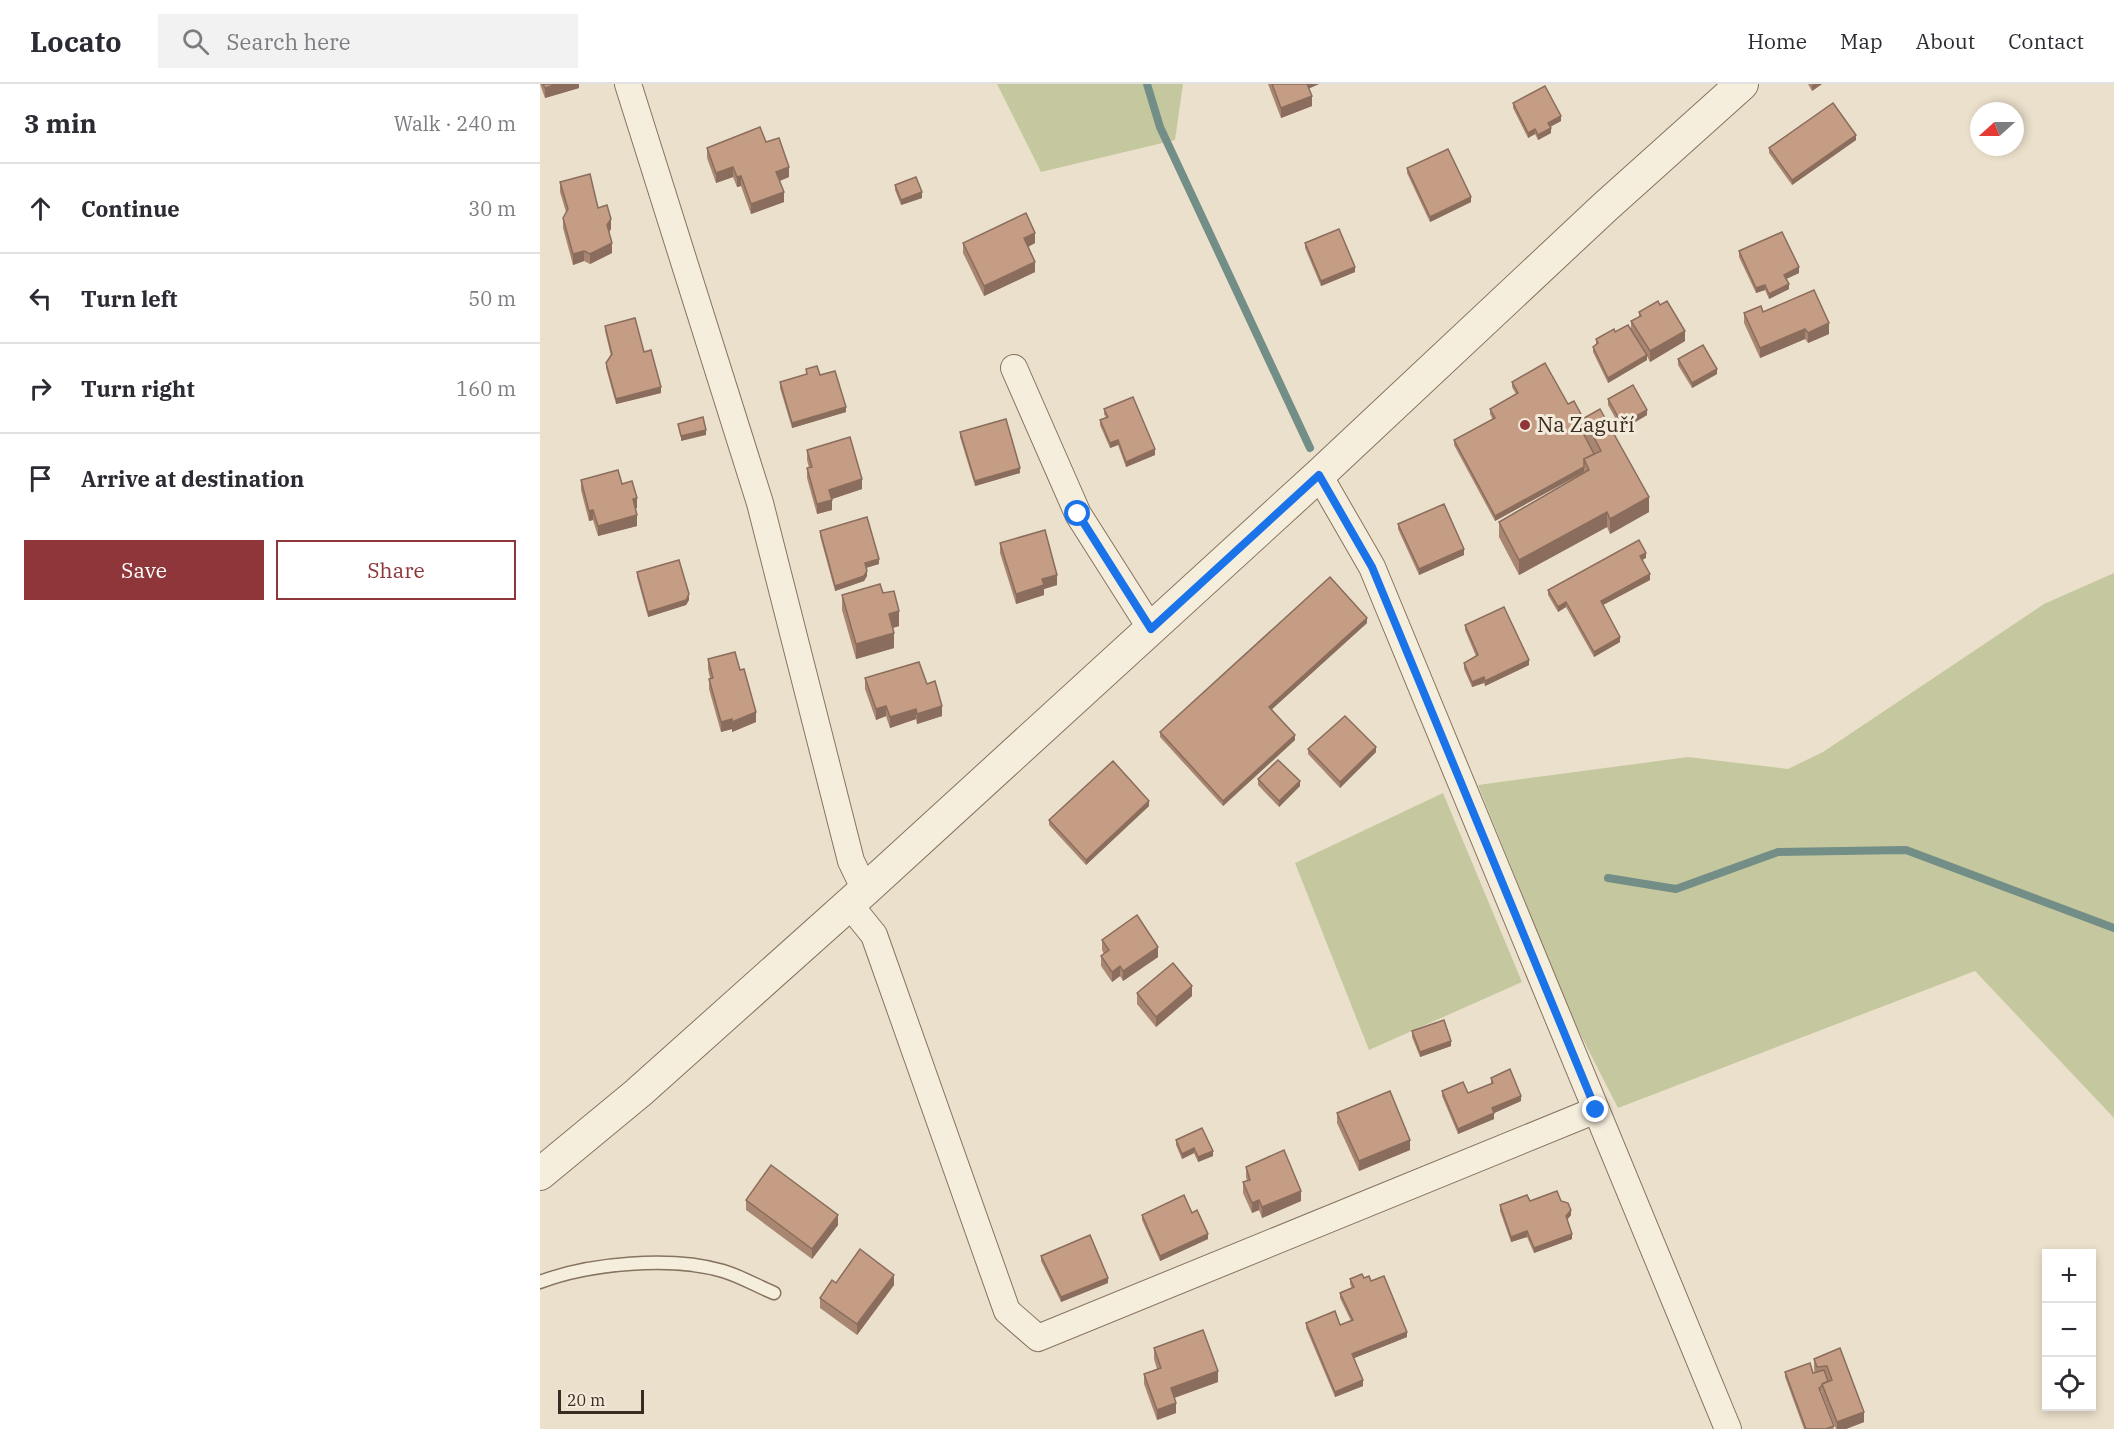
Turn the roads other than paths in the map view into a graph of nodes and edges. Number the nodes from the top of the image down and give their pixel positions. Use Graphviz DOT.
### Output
graph roads {
  1 [pos="628,84"];
  2 [pos="1742,84"];
  3 [pos="1014,368"];
  4 [pos="1319,475"];
  5 [pos="1151,629"];
  6 [pos="857,897"];
  7 [pos="1596,1110"];
  8 [pos="540,1174"];
  9 [pos="540,1282"];
  10 [pos="774,1293"];
  11 [pos="1728,1429"];
  1 -- 6 [label="street"];
  2 -- 4 [label="street"];
  3 -- 5 [label="street"];
  4 -- 5 [label="street"];
  4 -- 7 [label="street"];
  5 -- 6 [label="street"];
  6 -- 7 [label="street"];
  6 -- 8 [label="street"];
  7 -- 11 [label="street"];
  9 -- 10 [label="lane"];
}
